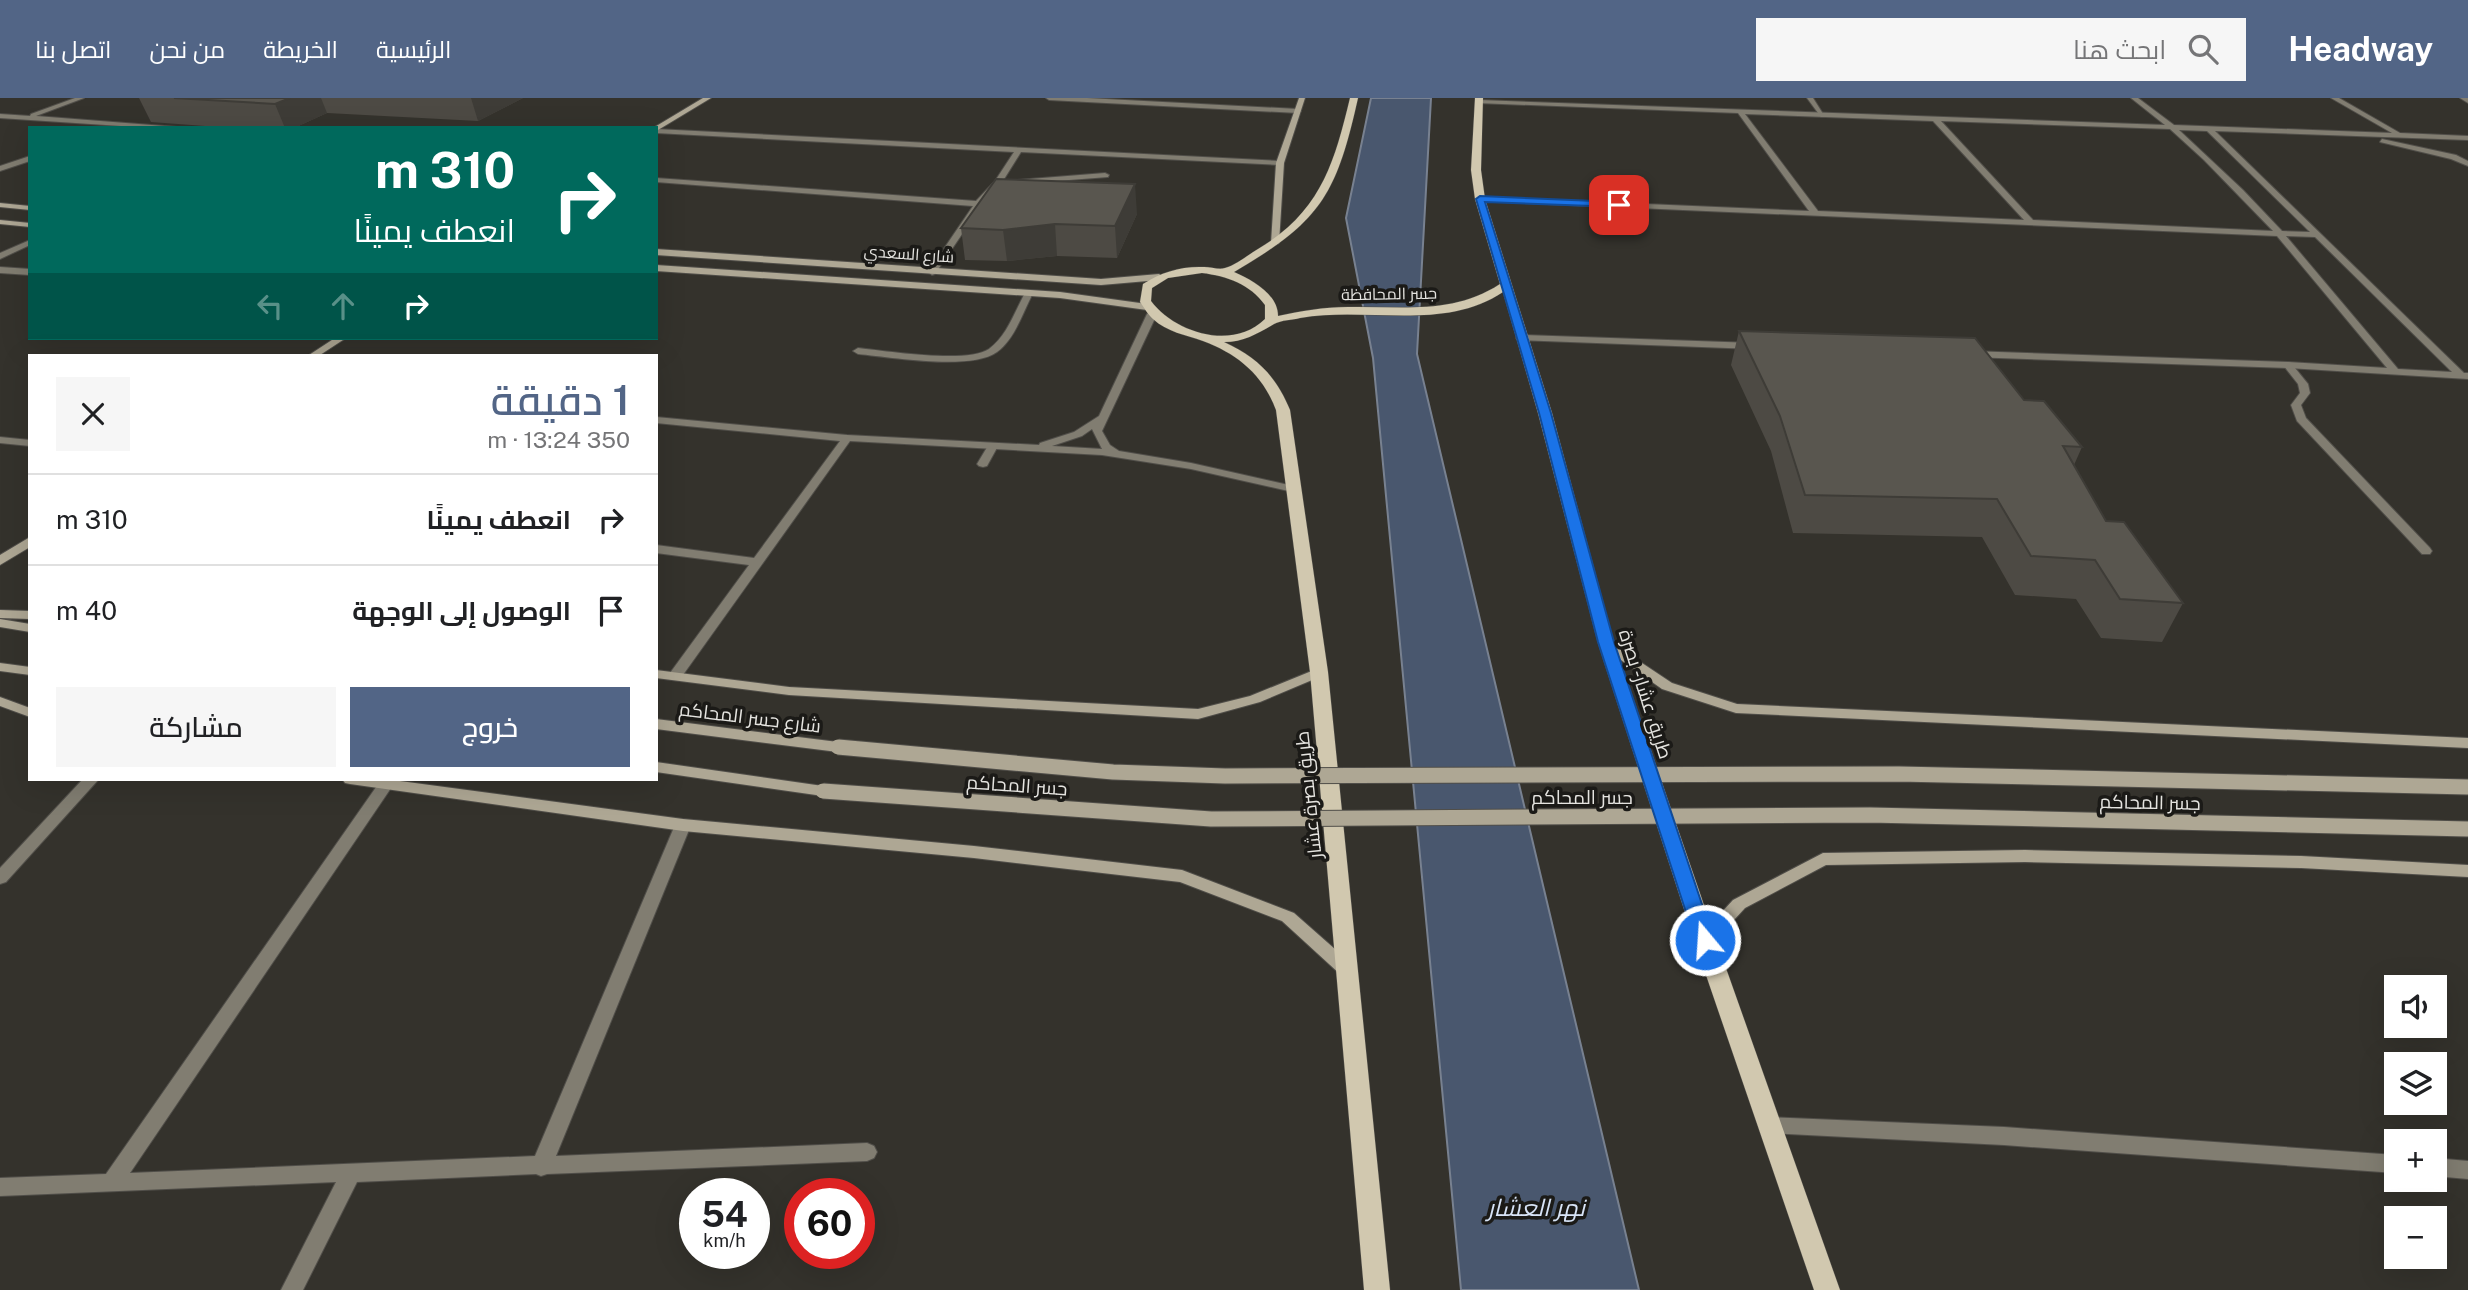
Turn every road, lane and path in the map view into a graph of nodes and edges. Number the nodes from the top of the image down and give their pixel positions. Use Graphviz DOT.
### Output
graph roads {
  1 [pos="81,98"];
  2 [pos="708,98"];
  3 [pos="1049,98"];
  4 [pos="1302,98"];
  5 [pos="1354,98"];
  6 [pos="1810,98"];
  7 [pos="2134,98"];
  8 [pos="2334,98"];
  9 [pos="2463,98"];
  10 [pos="1479,100"];
  11 [pos="2468,100"];
  12 [pos="1165,101"];
  13 [pos="1298,111"];
  14 [pos="1741,113"];
  15 [pos="0,116"];
  16 [pos="1823,116"];
  17 [pos="26,117"];
  18 [pos="1936,120"];
  19 [pos="123,124"];
  20 [pos="118,126"];
  21 [pos="155,126"];
  22 [pos="2175,127"];
  23 [pos="2208,128"];
  24 [pos="658,129"];
  25 [pos="658,130"];
  26 [pos="2349,133"];
  27 [pos="2401,135"];
  28 [pos="2468,138"];
  29 [pos="1018,151"];
  30 [pos="28,159"];
  31 [pos="1280,163"];
  32 [pos="2468,164"];
  33 [pos="0,169"];
  34 [pos="1105,175"];
  35 [pos="658,180"];
  36 [pos="998,182"];
  37 [pos="1480,199"];
  38 [pos="978,204"];
  39 [pos="0,205"];
  40 [pos="28,208"];
  41 [pos="1815,213"];
  42 [pos="0,222"];
  43 [pos="2031,223"];
  44 [pos="28,225"];
  45 [pos="2281,233"];
  46 [pos="2318,235"];
  47 [pos="1275,243"];
  48 [pos="28,244"];
  49 [pos="658,252"];
  50 [pos="0,256"];
  51 [pos="658,268"];
  52 [pos="0,270"];
  53 [pos="28,272"];
  54 [pos="932,272"];
  55 [pos="1225,273"];
  56 [pos="1159,277"];
  57 [pos="1505,286"];
  58 [pos="1029,293"];
  59 [pos="1149,311"];
  60 [pos="1269,323"];
  61 [pos="1203,337"];
  62 [pos="1521,338"];
  63 [pos="338,340"];
  64 [pos="1772,347"];
  65 [pos="858,351"];
  66 [pos="1953,353"];
  67 [pos="316,354"];
  68 [pos="2288,365"];
  69 [pos="2395,372"];
  70 [pos="2465,376"];
  71 [pos="1102,418"];
  72 [pos="658,420"];
  73 [pos="847,438"];
  74 [pos="0,440"];
  75 [pos="28,443"];
  76 [pos="993,446"];
  77 [pos="1024,448"];
  78 [pos="1119,456"];
  79 [pos="983,464"];
  80 [pos="1293,489"];
  81 [pos="28,542"];
  82 [pos="658,549"];
  83 [pos="2426,551"];
  84 [pos="0,561"];
  85 [pos="757,562"];
  86 [pos="0,614"];
  87 [pos="28,615"];
  88 [pos="0,623"];
  89 [pos="28,628"];
  90 [pos="1606,642"];
  91 [pos="0,667"];
  92 [pos="28,671"];
  93 [pos="1319,672"];
  94 [pos="658,674"];
  95 [pos="675,676"];
  96 [pos="0,701"];
  97 [pos="28,712"];
  98 [pos="658,724"];
  99 [pos="2468,744"];
  100 [pos="838,747"];
  101 [pos="658,767"];
  102 [pos="89,781"];
  103 [pos="364,781"];
  104 [pos="386,784"];
  105 [pos="2468,787"];
  106 [pos="684,825"];
  107 [pos="2468,829"];
  108 [pos="2468,871"];
  109 [pos="0,878"];
  110 [pos="1705,940"];
  111 [pos="1349,971"];
  112 [pos="1769,1125"];
  113 [pos="867,1152"];
  114 [pos="2384,1163"];
  115 [pos="541,1167"];
  116 [pos="2447,1168"];
  117 [pos="2468,1170"];
  118 [pos="351,1174"];
  119 [pos="113,1182"];
  120 [pos="0,1187"];
  121 [pos="292,1290"];
  122 [pos="1377,1290"];
  123 [pos="1827,1290"];
  1 -- 17 [label="street"];
  2 -- 24 [label="main road"];
  3 -- 12 [label="street"];
  4 -- 13 [label="main road"];
  5 -- 47 [label="main road"];
  6 -- 16 [label="street"];
  7 -- 22 [label="street"];
  8 -- 27 [label="street"];
  9 -- 11 [label="street"];
  10 -- 14 [label="street"];
  10 -- 37 [label="main road, طريق عشار - بصرة"];
  12 -- 13 [label="street"];
  13 -- 31 [label="main road"];
  14 -- 16 [label="street"];
  14 -- 41 [label="street"];
  15 -- 17 [label="street"];
  16 -- 18 [label="street"];
  17 -- 19 [label="street"];
  18 -- 22 [label="street"];
  18 -- 43 [label="street"];
  19 -- 20 [label="street"];
  19 -- 21 [label="street"];
  22 -- 23 [label="street"];
  22 -- 45 [label="street"];
  23 -- 26 [label="street"];
  23 -- 46 [label="street"];
  25 -- 29 [label="street"];
  26 -- 27 [label="street"];
  26 -- 32 [label="street"];
  27 -- 28 [label="street"];
  29 -- 31 [label="street"];
  29 -- 36 [label="street"];
  30 -- 33 [label="street"];
  31 -- 47 [label="main road"];
  34 -- 36 [label="street"];
  35 -- 38 [label="street"];
  36 -- 38 [label="street"];
  37 -- 41 [label="street"];
  37 -- 57 [label="main road, طريق عشار - بصرة"];
  38 -- 54 [label="street"];
  39 -- 40 [label="main road"];
  41 -- 43 [label="street"];
  42 -- 44 [label="main road"];
  43 -- 45 [label="street"];
  45 -- 46 [label="street"];
  45 -- 69 [label="street"];
  46 -- 70 [label="street"];
  47 -- 55 [label="main road"];
  48 -- 50 [label="street"];
  49 -- 54 [label="main road, شارع السعدي"];
  51 -- 58 [label="main road, شارع السعدي"];
  52 -- 53 [label="street"];
  54 -- 56 [label="main road, شارع السعدي"];
  55 -- 56 [label="main road"];
  55 -- 60 [label="main road"];
  56 -- 59 [label="main road"];
  57 -- 60 [label="main road, جسر المحافظة"];
  57 -- 62 [label="main road, طريق عشار - بصرة"];
  58 -- 59 [label="main road, شارع السعدي"];
  58 -- 65 [label="street"];
  59 -- 61 [label="main road, طريق بصرة عشار"];
  59 -- 71 [label="street"];
  60 -- 61 [label="main road, جسر المحافظة"];
  61 -- 80 [label="main road, طريق بصرة عشار"];
  62 -- 64 [label="street"];
  62 -- 90 [label="main road, طريق عشار - بصرة"];
  63 -- 67 [label="main road"];
  66 -- 68 [label="street"];
  68 -- 69 [label="street"];
  68 -- 83 [label="street"];
  69 -- 70 [label="street"];
  71 -- 77 [label="street"];
  71 -- 78 [label="street"];
  72 -- 73 [label="street"];
  73 -- 76 [label="street"];
  73 -- 85 [label="street"];
  74 -- 75 [label="street"];
  76 -- 77 [label="street"];
  76 -- 79 [label="street"];
  77 -- 78 [label="street"];
  78 -- 80 [label="street"];
  80 -- 93 [label="main road, طريق بصرة عشار"];
  81 -- 84 [label="main road"];
  82 -- 85 [label="street"];
  85 -- 95 [label="street"];
  86 -- 87 [label="main road"];
  88 -- 89 [label="main road"];
  90 -- 99 [label="main road"];
  90 -- 110 [label="main road, طريق عشار - بصرة"];
  91 -- 92 [label="main road"];
  93 -- 95 [label="main road"];
  93 -- 111 [label="main road, طريق بصرة عشار"];
  94 -- 95 [label="main road"];
  96 -- 97 [label="main road"];
  98 -- 100 [label="main road, شارع جسر المحاكم"];
  100 -- 105 [label="main road, جسر المحاكم, bridge"];
  101 -- 107 [label="main road, جسر المحاكم, bridge"];
  102 -- 109 [label="street"];
  103 -- 104 [label="main road"];
  104 -- 106 [label="main road"];
  104 -- 119 [label="street"];
  106 -- 111 [label="main road"];
  106 -- 115 [label="street"];
  108 -- 110 [label="main road"];
  110 -- 112 [label="main road, طريق عشار - بصرة"];
  111 -- 122 [label="main road, طريق بصرة عشار"];
  112 -- 114 [label="street"];
  112 -- 123 [label="main road, طريق عشار - بصرة"];
  113 -- 115 [label="street"];
  115 -- 118 [label="street"];
  116 -- 117 [label="street"];
  118 -- 119 [label="street"];
  118 -- 121 [label="street"];
  119 -- 120 [label="street"];
}
